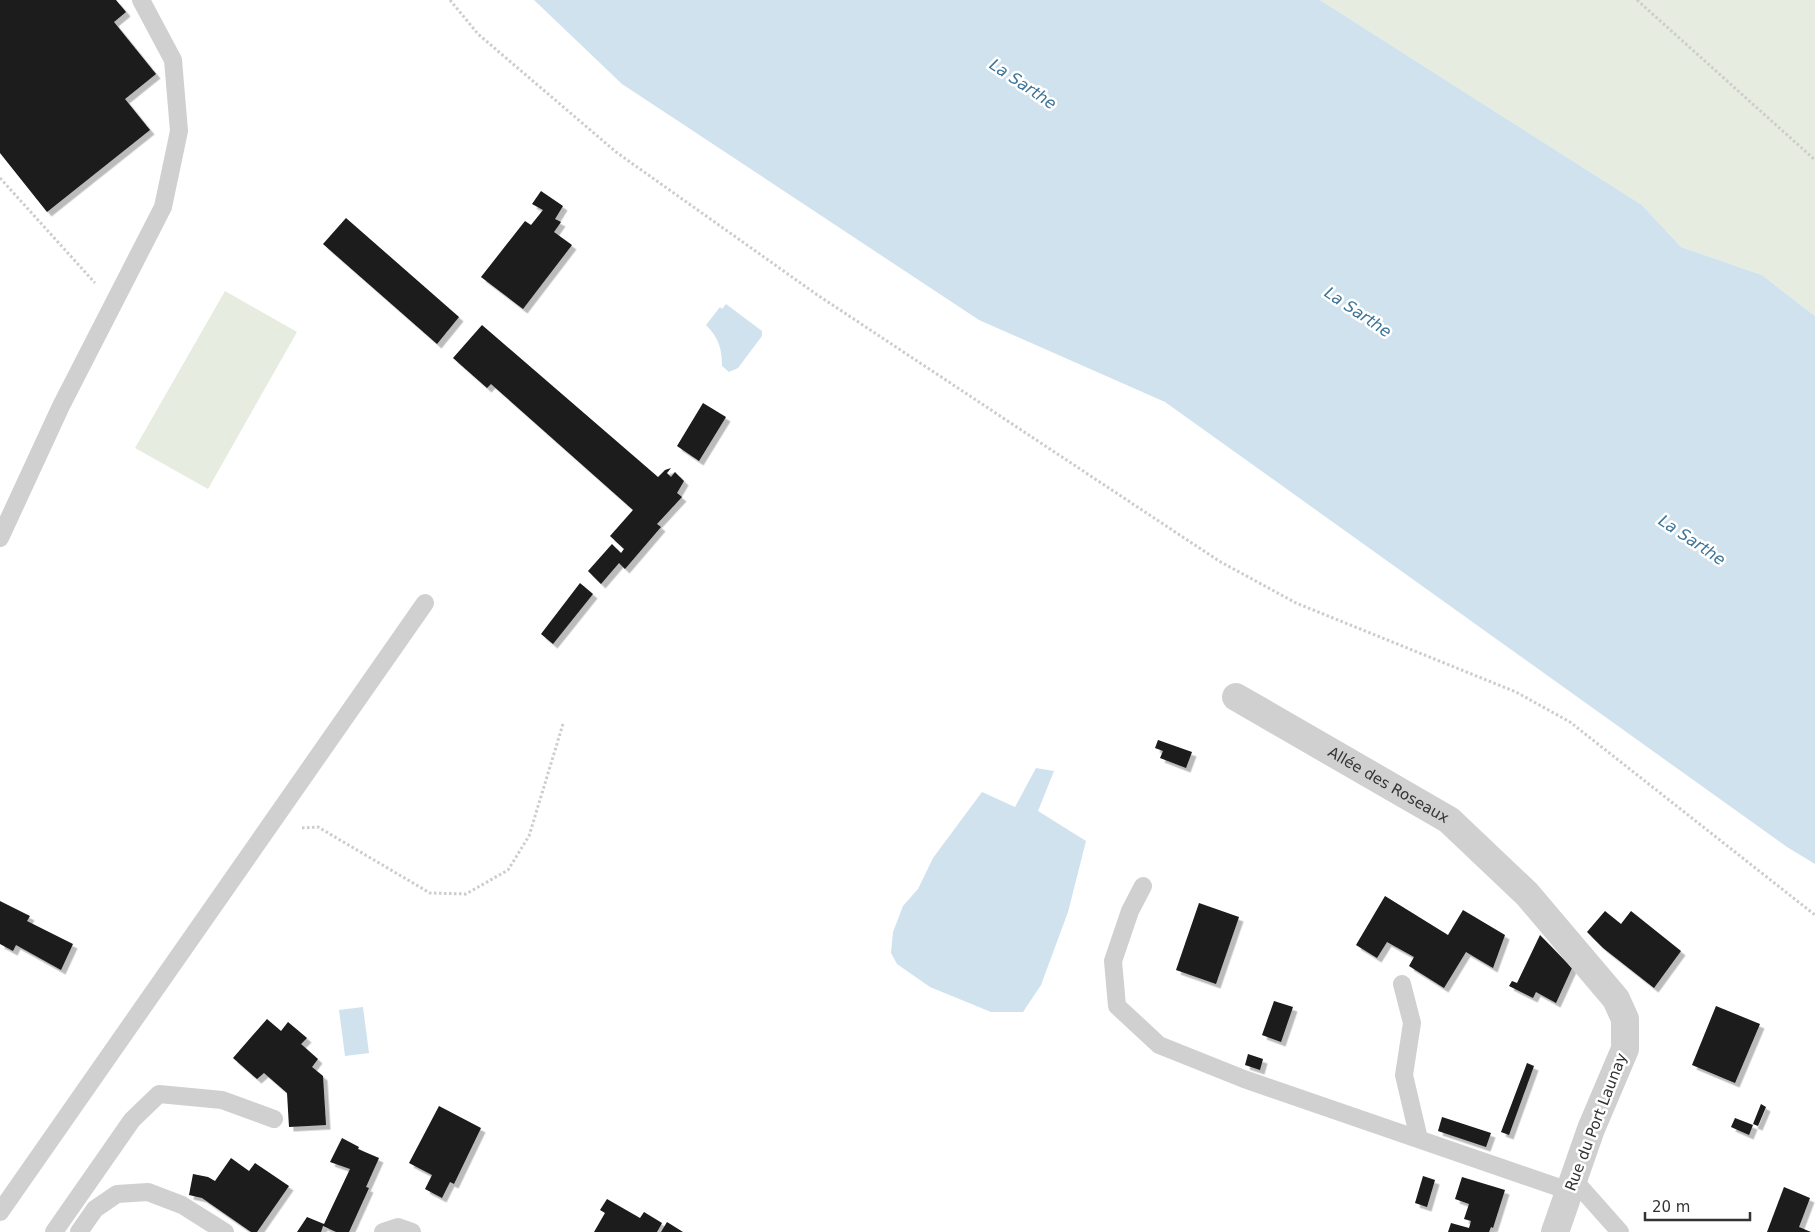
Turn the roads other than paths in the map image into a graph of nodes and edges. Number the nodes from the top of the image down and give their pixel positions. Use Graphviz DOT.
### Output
graph roads {
  1 [pos="141,0"];
  2 [pos="0,538"];
  3 [pos="425,603"];
  4 [pos="1236,697"];
  5 [pos="1143,886"];
  6 [pos="1527,894"];
  7 [pos="1402,984"];
  8 [pos="274,1119"];
  9 [pos="1419,1139"];
  10 [pos="1571,1185"];
  11 [pos="0,1212"];
  12 [pos="54,1232"];
  13 [pos="79,1232"];
  14 [pos="225,1232"];
  15 [pos="383,1232"];
  16 [pos="412,1232"];
  17 [pos="1554,1232"];
  18 [pos="1620,1232"];
  1 -- 2 [label="lane"];
  3 -- 11 [label="lane"];
  4 -- 6 [label="street, Allée des Roseaux"];
  5 -- 9 [label="lane"];
  6 -- 10 [label="street, Rue du Port Launay"];
  7 -- 9 [label="lane"];
  8 -- 12 [label="lane"];
  9 -- 10 [label="lane"];
  10 -- 17 [label="street, Rue du Port Launay"];
  10 -- 18 [label="lane"];
  13 -- 14 [label="lane"];
  15 -- 16 [label="lane"];
}
